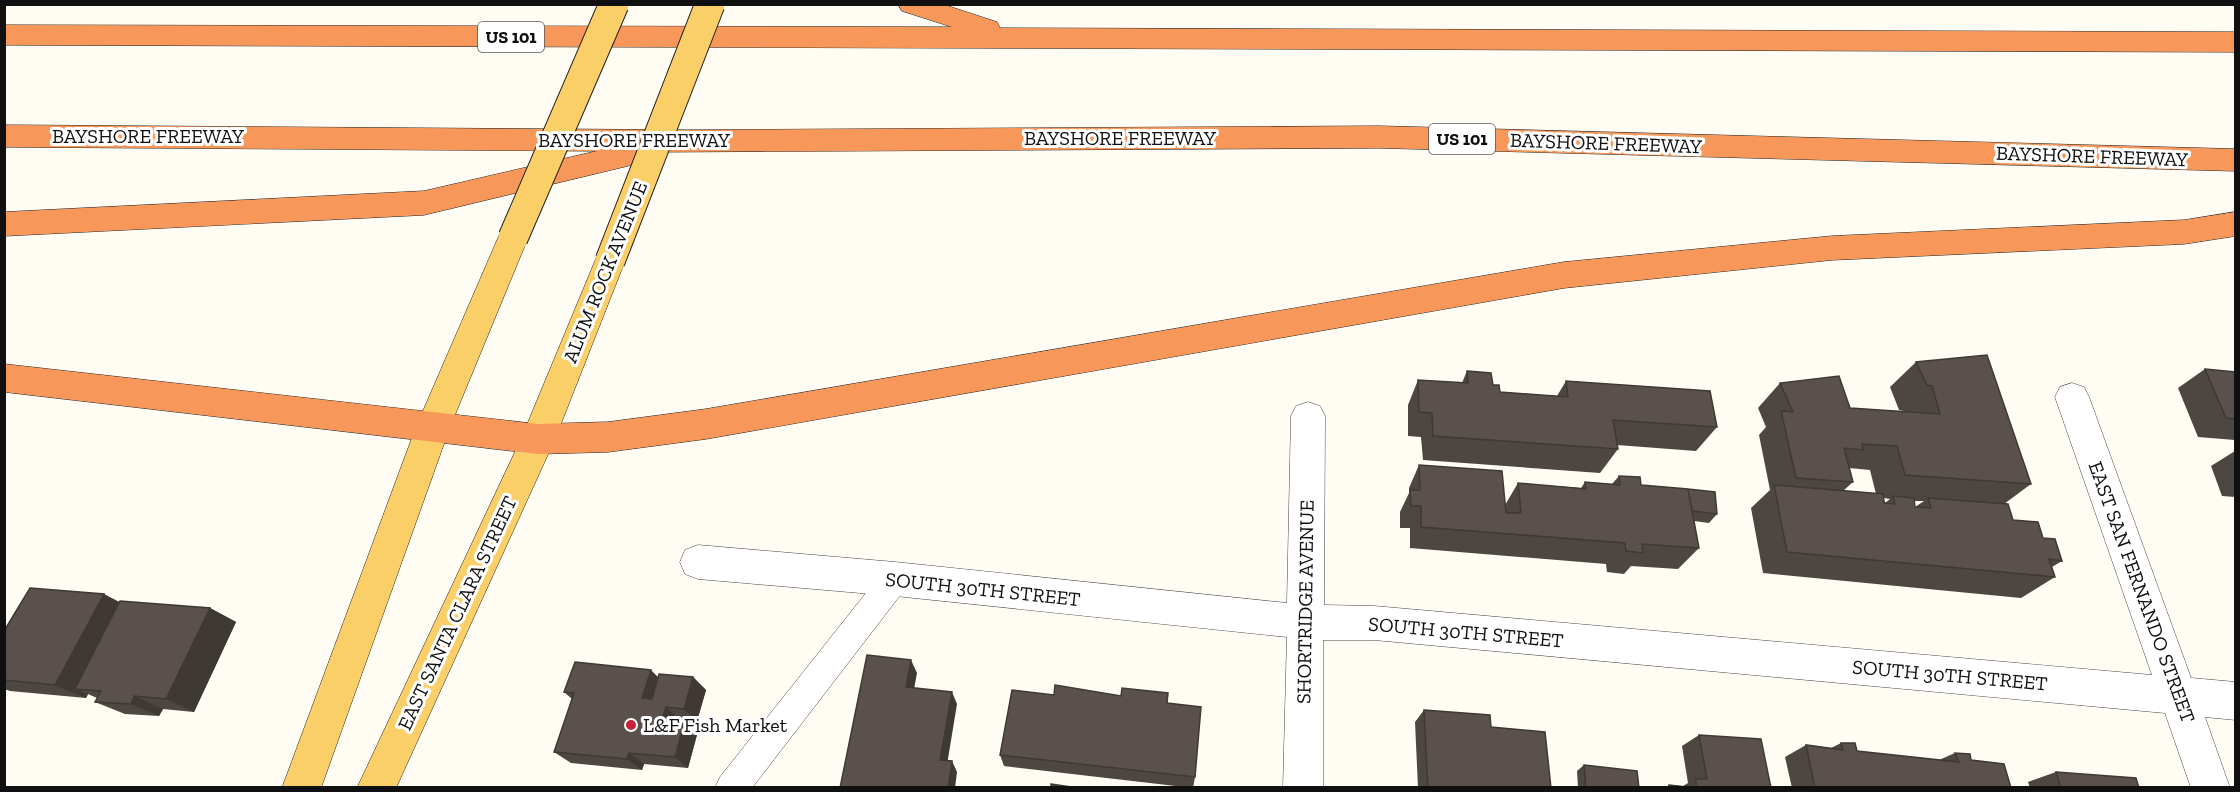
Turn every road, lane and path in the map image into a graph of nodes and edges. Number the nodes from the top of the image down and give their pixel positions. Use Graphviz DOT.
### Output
graph roads {
  1 [pos="614,4"];
  2 [pos="710,4"];
  3 [pos="911,4"];
  4 [pos="4,35"];
  5 [pos="1017,38"];
  6 [pos="2235,42"];
  7 [pos="4,136"];
  8 [pos="687,141"];
  9 [pos="2235,160"];
  10 [pos="4,224"];
  11 [pos="2235,224"];
  12 [pos="4,378"];
  13 [pos="2072,397"];
  14 [pos="1308,416"];
  15 [pos="433,427"];
  16 [pos="538,439"];
  17 [pos="698,562"];
  18 [pos="895,579"];
  19 [pos="1305,622"];
  20 [pos="2179,696"];
  21 [pos="2235,701"];
  22 [pos="301,788"];
  23 [pos="376,788"];
  24 [pos="731,788"];
  25 [pos="1303,788"];
  26 [pos="2211,788"];
  1 -- 15 [label="main road, bridge"];
  2 -- 16 [label="main road, ALUM ROCK AVENUE, bridge"];
  3 -- 5 [label="highway"];
  4 -- 5 [label="highway, US 101"];
  5 -- 6 [label="highway, US 101"];
  7 -- 8 [label="highway, BAYSHORE FREEWAY / US 101"];
  8 -- 9 [label="highway, BAYSHORE FREEWAY / US 101"];
  8 -- 10 [label="highway"];
  11 -- 16 [label="highway"];
  12 -- 15 [label="highway"];
  13 -- 20 [label="street, EAST SAN FERNANDO STREET"];
  14 -- 19 [label="street, SHORTRIDGE AVENUE"];
  15 -- 16 [label="highway"];
  15 -- 22 [label="main road"];
  16 -- 23 [label="main road, EAST SANTA CLARA STREET"];
  17 -- 18 [label="street, SOUTH 30TH STREET"];
  18 -- 19 [label="street, SOUTH 30TH STREET"];
  18 -- 24 [label="lane"];
  19 -- 20 [label="street, SOUTH 30TH STREET"];
  19 -- 25 [label="street, SHORTRIDGE AVENUE"];
  20 -- 21 [label="street, SOUTH 30TH STREET"];
  20 -- 26 [label="street, EAST SAN FERNANDO STREET"];
}
